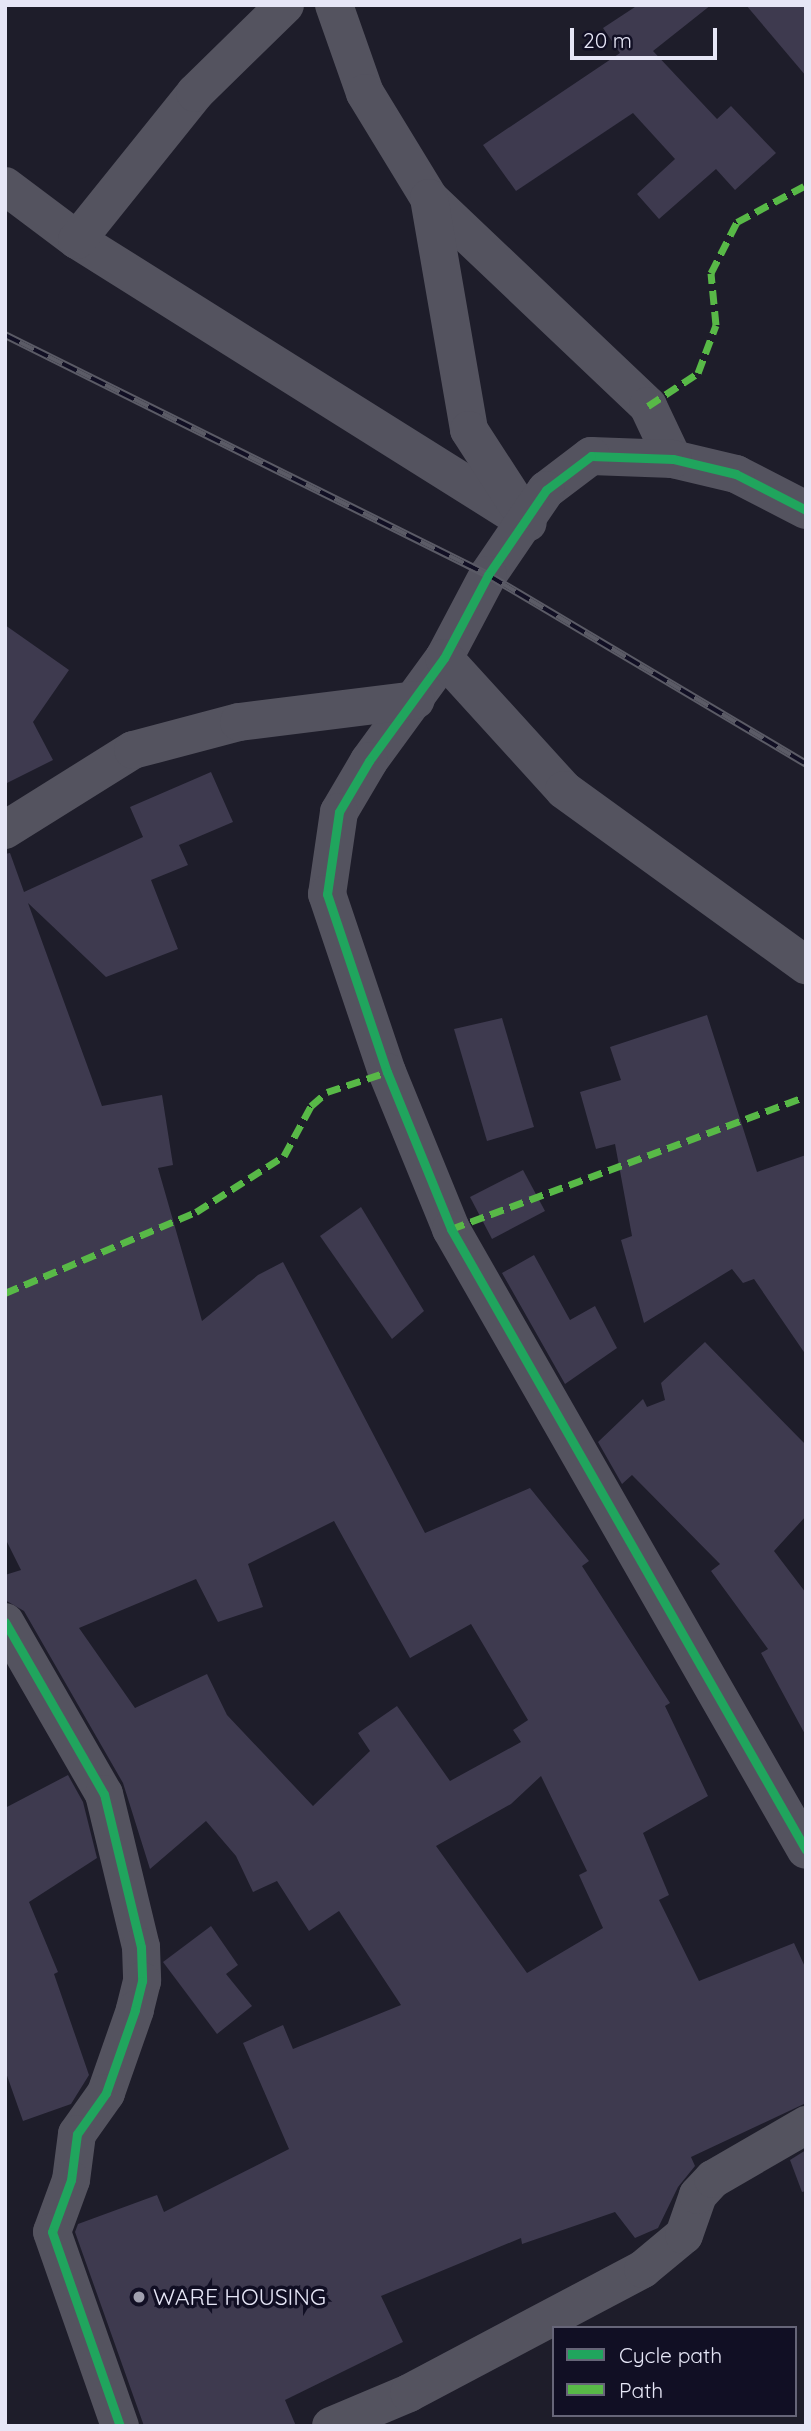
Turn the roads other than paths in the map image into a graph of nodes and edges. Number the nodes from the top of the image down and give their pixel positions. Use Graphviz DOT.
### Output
graph roads {
  1 [pos="285,5"];
  2 [pos="334,5"];
  3 [pos="5,186"];
  4 [pos="429,198"];
  5 [pos="76,240"];
  6 [pos="673,459"];
  7 [pos="806,510"];
  8 [pos="528,523"];
  9 [pos="444,658"];
  10 [pos="416,700"];
  11 [pos="5,830"];
  12 [pos="806,965"];
  13 [pos="5,1622"];
  14 [pos="806,1850"];
  15 [pos="806,2125"];
  16 [pos="120,2426"];
  17 [pos="331,2426"];
  1 -- 5 [label="street"];
  2 -- 4 [label="street"];
  3 -- 5 [label="street"];
  4 -- 6 [label="street"];
  4 -- 8 [label="street"];
  5 -- 8 [label="street"];
  6 -- 7 [label="street"];
  6 -- 8 [label="street"];
  8 -- 9 [label="street"];
  9 -- 10 [label="street"];
  9 -- 12 [label="street"];
  10 -- 11 [label="street"];
  10 -- 14 [label="street"];
  13 -- 16 [label="street"];
  15 -- 17 [label="street"];
}
